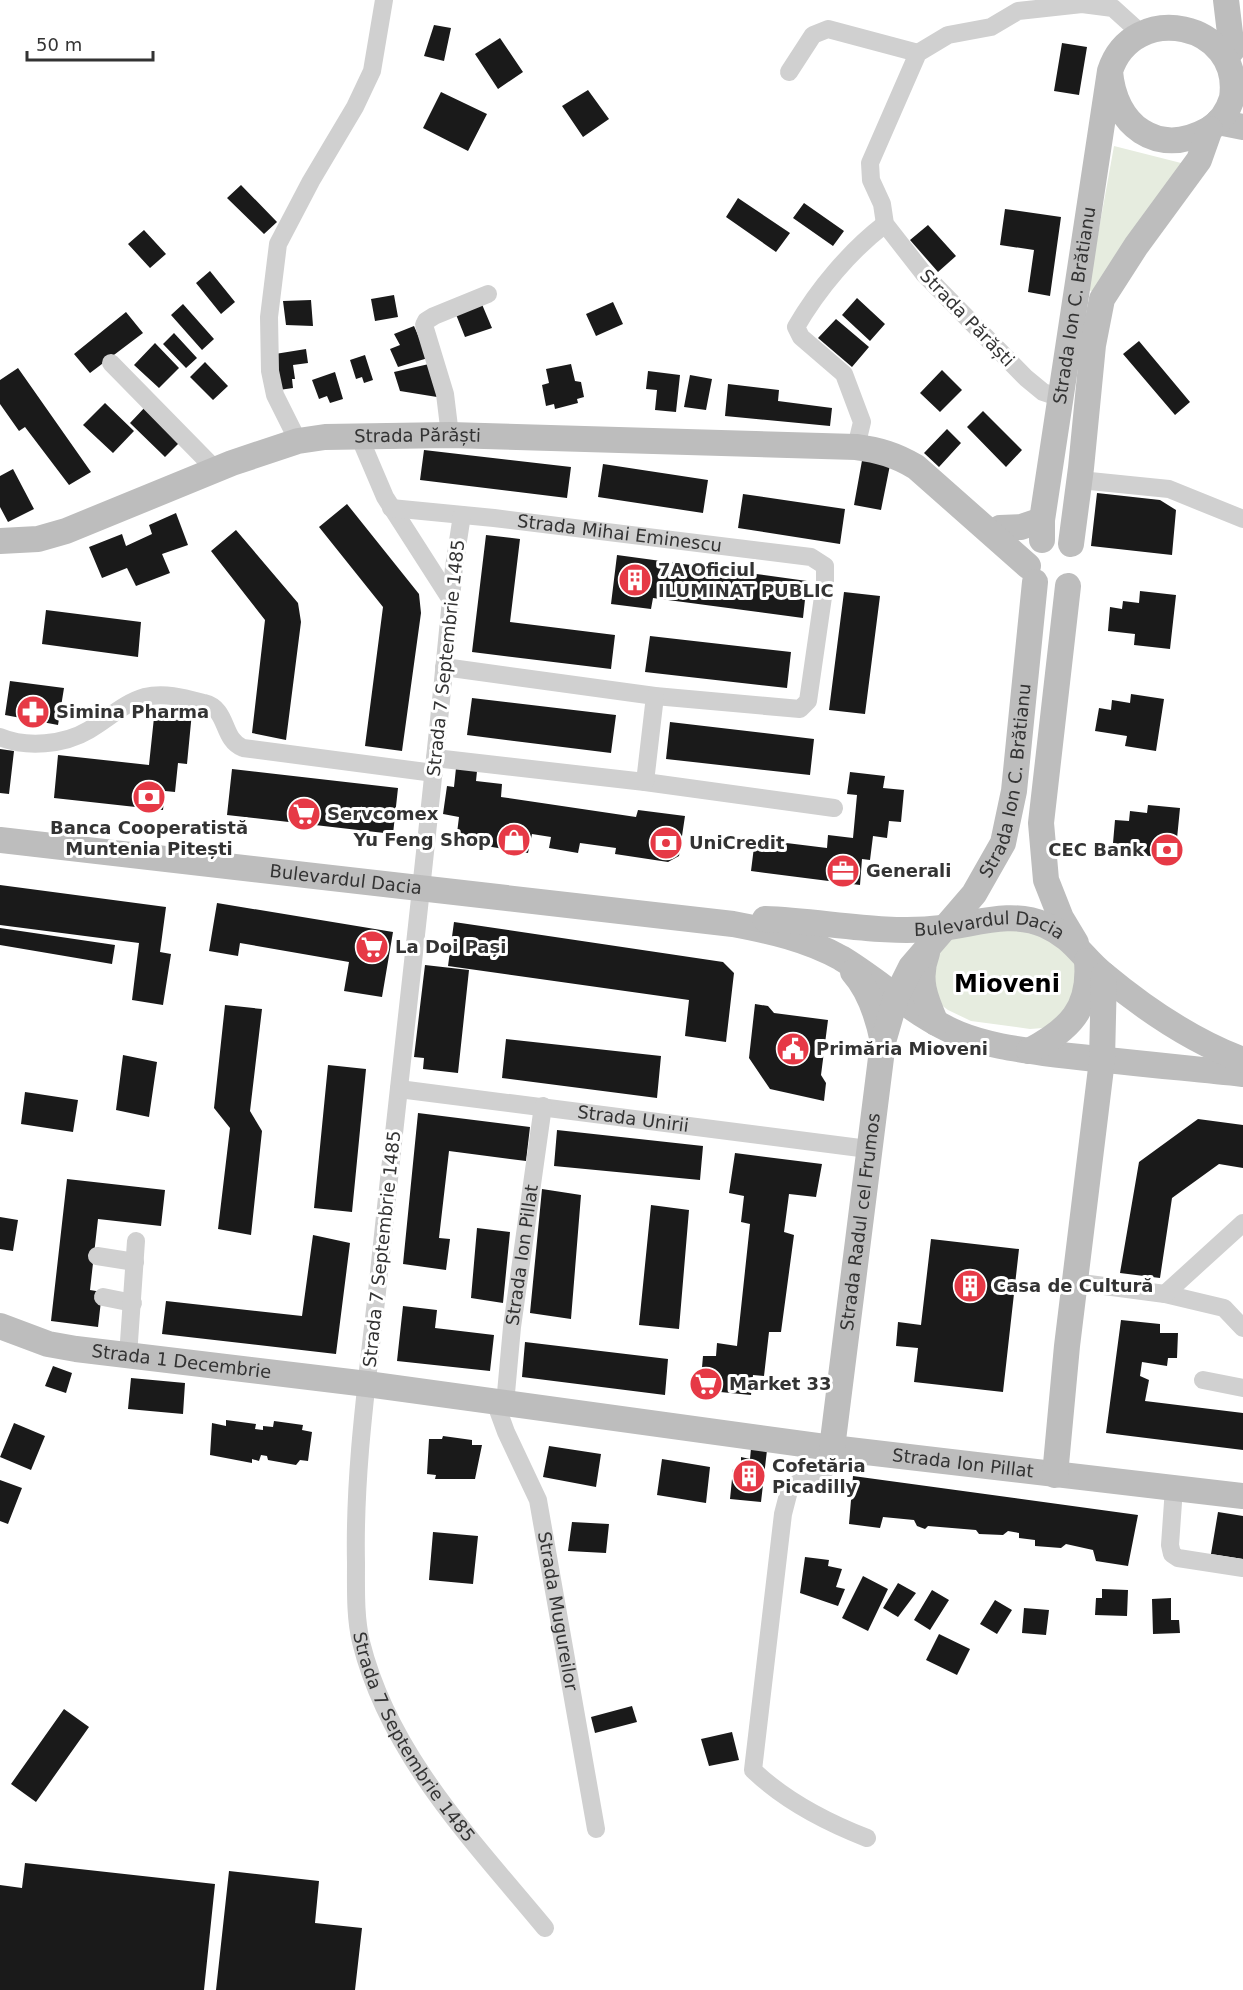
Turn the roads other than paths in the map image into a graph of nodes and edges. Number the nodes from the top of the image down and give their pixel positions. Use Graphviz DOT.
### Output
graph roads {
  1 [pos="384,0"];
  2 [pos="1226,0"];
  3 [pos="1145,18"];
  4 [pos="918,52"];
  5 [pos="1110,71"];
  6 [pos="1238,71"];
  7 [pos="789,72"];
  8 [pos="1214,125"];
  9 [pos="1243,127"];
  10 [pos="885,224"];
  11 [pos="488,294"];
  12 [pos="1086,311"];
  13 [pos="111,363"];
  14 [pos="1061,398"];
  15 [pos="450,435"];
  16 [pos="359,436"];
  17 [pos="298,441"];
  18 [pos="856,447"];
  19 [pos="215,469"];
  20 [pos="1080,480"];
  21 [pos="391,508"];
  22 [pos="462,515"];
  23 [pos="1243,519"];
  24 [pos="991,526"];
  25 [pos="1041,534"];
  26 [pos="0,540"];
  27 [pos="1071,544"];
  28 [pos="1031,574"];
  29 [pos="1068,586"];
  30 [pos="451,600"];
  31 [pos="444,667"];
  32 [pos="655,696"];
  33 [pos="0,737"];
  34 [pos="434,766"];
  35 [pos="645,782"];
  36 [pos="834,808"];
  37 [pos="0,840"];
  38 [pos="422,887"];
  39 [pos="693,918"];
  40 [pos="938,933"];
  41 [pos="840,958"];
  42 [pos="1090,961"];
  43 [pos="896,997"];
  44 [pos="936,1023"];
  45 [pos="883,1042"];
  46 [pos="1029,1051"];
  47 [pos="1102,1060"];
  48 [pos="1243,1060"];
  49 [pos="1243,1074"];
  50 [pos="399,1089"];
  51 [pos="543,1106"];
  52 [pos="868,1149"];
  53 [pos="1243,1223"];
  54 [pos="136,1241"];
  55 [pos="98,1256"];
  56 [pos="135,1262"];
  57 [pos="1074,1282"];
  58 [pos="1165,1294"];
  59 [pos="103,1297"];
  60 [pos="133,1304"];
  61 [pos="0,1326"];
  62 [pos="1243,1328"];
  63 [pos="128,1356"];
  64 [pos="1203,1380"];
  65 [pos="367,1384"];
  66 [pos="1243,1388"];
  67 [pos="500,1403"];
  68 [pos="832,1448"];
  69 [pos="1055,1475"];
  70 [pos="1174,1488"];
  71 [pos="1243,1496"];
  72 [pos="1243,1568"];
  73 [pos="596,1829"];
  74 [pos="867,1838"];
  75 [pos="545,1928"];
  1 -- 17 [label="street"];
  2 -- 6 [label="main road"];
  3 -- 4 [label="street"];
  3 -- 5 [label="main road"];
  3 -- 6 [label="main road"];
  4 -- 7 [label="street"];
  4 -- 10 [label="street, Strada Părăști"];
  5 -- 8 [label="main road"];
  5 -- 12 [label="main road, Strada Ion C. Brătianu"];
  6 -- 8 [label="main road"];
  8 -- 9 [label="main road"];
  8 -- 12 [label="main road, Strada Ion C. Brătianu"];
  10 -- 14 [label="street, Strada Părăști"];
  10 -- 18 [label="street"];
  11 -- 15 [label="street"];
  12 -- 14 [label="main road, Strada Ion C. Brătianu"];
  12 -- 20 [label="main road, Strada Ion C. Brătianu"];
  13 -- 19 [label="street"];
  14 -- 25 [label="main road, Strada Ion C. Brătianu"];
  15 -- 16 [label="main road, Strada Părăști"];
  15 -- 18 [label="main road, Strada Părăști"];
  16 -- 17 [label="main road, Strada Părăști"];
  16 -- 21 [label="street"];
  17 -- 19 [label="main road, Strada Părăști"];
  18 -- 24 [label="main road, Strada Părăști"];
  19 -- 26 [label="main road, Strada Părăști"];
  20 -- 23 [label="street"];
  20 -- 27 [label="main road, Strada Ion C. Brătianu"];
  21 -- 22 [label="street, Strada Mihai Eminescu"];
  21 -- 30 [label="street"];
  22 -- 30 [label="street, Strada 7 Septembrie 1485"];
  22 -- 32 [label="street, Strada Mihai Eminescu"];
  24 -- 25 [label="main road"];
  24 -- 28 [label="main road, Strada Părăști"];
  25 -- 27 [label="main road"];
  25 -- 28 [label="main road"];
  27 -- 29 [label="main road"];
  28 -- 29 [label="main road"];
  28 -- 40 [label="main road, Strada Ion C. Brătianu"];
  29 -- 42 [label="main road, Strada Ion C. Brătianu"];
  30 -- 31 [label="street, Strada 7 Septembrie 1485"];
  31 -- 32 [label="street"];
  31 -- 34 [label="street, Strada 7 Septembrie 1485"];
  32 -- 35 [label="street"];
  33 -- 34 [label="street"];
  34 -- 35 [label="street"];
  34 -- 38 [label="street, Strada 7 Septembrie 1485"];
  35 -- 36 [label="street"];
  37 -- 38 [label="main road, Bulevardul Dacia"];
  38 -- 39 [label="main road, Bulevardul Dacia"];
  38 -- 50 [label="street, Strada 7 Septembrie 1485"];
  39 -- 40 [label="main road, Bulevardul Dacia"];
  39 -- 41 [label="main road, Bulevardul Dacia"];
  40 -- 42 [label="main road, Bulevardul Dacia"];
  40 -- 43 [label="main road, Strada Ion C. Brătianu"];
  40 -- 44 [label="main road"];
  41 -- 43 [label="main road, Bulevardul Dacia"];
  41 -- 45 [label="main road"];
  42 -- 46 [label="main road"];
  42 -- 47 [label="main road"];
  42 -- 48 [label="main road, Bulevardul Dacia"];
  43 -- 44 [label="main road, Bulevardul Dacia"];
  43 -- 45 [label="main road, Strada Radul cel Frumos"];
  44 -- 46 [label="main road, Bulevardul Dacia"];
  45 -- 52 [label="main road, Strada Radul cel Frumos"];
  46 -- 47 [label="main road, Bulevardul Dacia"];
  47 -- 49 [label="main road, Bulevardul Dacia"];
  47 -- 57 [label="main road"];
  50 -- 51 [label="street, Strada Unirii"];
  50 -- 65 [label="street, Strada 7 Septembrie 1485"];
  51 -- 52 [label="street, Strada Unirii"];
  51 -- 67 [label="street, Strada Ion Pillat"];
  52 -- 68 [label="main road, Strada Radul cel Frumos"];
  53 -- 58 [label="street"];
  54 -- 56 [label="street"];
  55 -- 56 [label="street"];
  56 -- 60 [label="street"];
  57 -- 58 [label="street"];
  57 -- 69 [label="main road"];
  58 -- 62 [label="street"];
  59 -- 60 [label="street"];
  60 -- 63 [label="street"];
  61 -- 63 [label="main road, Strada 1 Decembrie"];
  63 -- 65 [label="main road, Strada 1 Decembrie"];
  64 -- 66 [label="street"];
  65 -- 67 [label="main road, Strada Ion Pillat"];
  65 -- 75 [label="street, Strada 7 Septembrie 1485"];
  67 -- 68 [label="main road, Strada Ion Pillat"];
  67 -- 73 [label="street, Strada Mugureilor"];
  68 -- 69 [label="main road, Strada Ion Pillat"];
  68 -- 74 [label="street"];
  69 -- 70 [label="main road, Strada Ion Pillat"];
  70 -- 71 [label="main road, Strada Ion Pillat"];
  70 -- 72 [label="street"];
}
